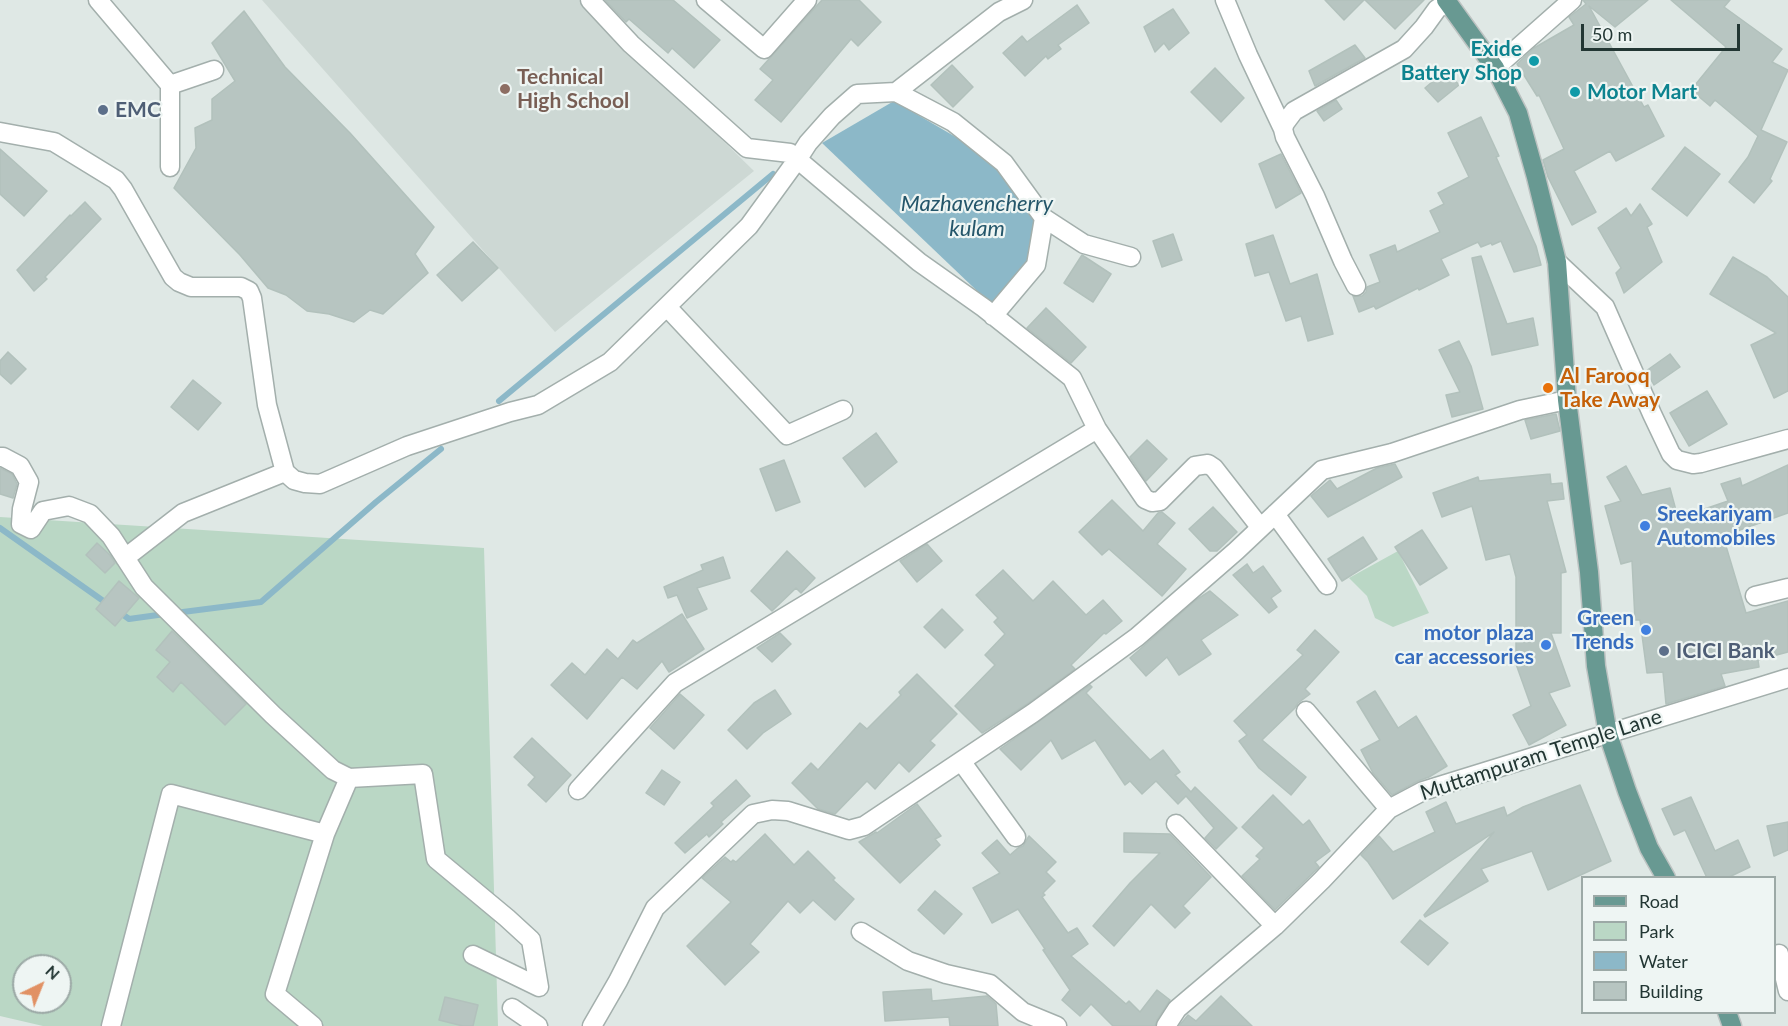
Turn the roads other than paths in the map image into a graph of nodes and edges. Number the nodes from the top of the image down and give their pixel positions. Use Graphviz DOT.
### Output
graph roads {
  1 [pos="98,0"];
  2 [pos="590,0"];
  3 [pos="706,0"];
  4 [pos="807,0"];
  5 [pos="1023,0"];
  6 [pos="1225,0"];
  7 [pos="1572,0"];
  8 [pos="1447,1"];
  9 [pos="1495,68"];
  10 [pos="214,70"];
  11 [pos="170,85"];
  12 [pos="896,92"];
  13 [pos="1283,129"];
  14 [pos="0,132"];
  15 [pos="797,160"];
  16 [pos="170,167"];
  17 [pos="1044,218"];
  18 [pos="1131,257"];
  19 [pos="1557,262"];
  20 [pos="1356,286"];
  21 [pos="667,307"];
  22 [pos="993,315"];
  23 [pos="1567,400"];
  24 [pos="843,410"];
  25 [pos="1097,429"];
  26 [pos="1788,438"];
  27 [pos="0,457"];
  28 [pos="285,472"];
  29 [pos="1275,514"];
  30 [pos="1260,527"];
  31 [pos="125,558"];
  32 [pos="1327,585"];
  33 [pos="1788,588"];
  34 [pos="1755,596"];
  35 [pos="1788,678"];
  36 [pos="1306,711"];
  37 [pos="1608,734"];
  38 [pos="961,761"];
  39 [pos="349,778"];
  40 [pos="578,790"];
  41 [pos="1389,808"];
  42 [pos="1176,824"];
  43 [pos="325,834"];
  44 [pos="1016,837"];
  45 [pos="1665,876"];
  46 [pos="1275,926"];
  47 [pos="861,932"];
  48 [pos="1779,954"];
  49 [pos="473,955"];
  50 [pos="1788,992"];
  51 [pos="512,1008"];
  52 [pos="111,1026"];
  53 [pos="313,1026"];
  54 [pos="538,1026"];
  55 [pos="592,1026"];
  56 [pos="1057,1026"];
  57 [pos="1166,1026"];
  1 -- 11 [label="street"];
  2 -- 15 [label="street"];
  3 -- 4 [label="street"];
  5 -- 12 [label="street"];
  6 -- 13 [label="street"];
  7 -- 9 [label="street"];
  8 -- 9 [label="main road"];
  8 -- 13 [label="street"];
  9 -- 19 [label="main road"];
  10 -- 11 [label="street"];
  11 -- 16 [label="street"];
  12 -- 15 [label="street"];
  12 -- 17 [label="street"];
  13 -- 20 [label="street"];
  14 -- 28 [label="street"];
  15 -- 21 [label="street"];
  15 -- 22 [label="street"];
  17 -- 18 [label="street"];
  17 -- 22 [label="street"];
  19 -- 23 [label="main road"];
  19 -- 26 [label="street"];
  21 -- 24 [label="street"];
  21 -- 28 [label="street"];
  22 -- 25 [label="street"];
  23 -- 29 [label="street"];
  23 -- 37 [label="main road"];
  25 -- 30 [label="street"];
  25 -- 40 [label="street"];
  27 -- 31 [label="street"];
  28 -- 31 [label="street"];
  29 -- 30 [label="street"];
  29 -- 32 [label="street"];
  30 -- 38 [label="street"];
  31 -- 39 [label="street"];
  33 -- 34 [label="street"];
  35 -- 37 [label="street, Muttampuram Temple Lane"];
  36 -- 41 [label="street"];
  37 -- 41 [label="street, Muttampuram Temple Lane"];
  37 -- 45 [label="main road"];
  38 -- 44 [label="street"];
  38 -- 55 [label="street"];
  39 -- 43 [label="street"];
  39 -- 49 [label="street"];
  41 -- 46 [label="street, Muttampuram Temple Lane"];
  42 -- 46 [label="street"];
  43 -- 52 [label="street"];
  43 -- 53 [label="street"];
  46 -- 57 [label="street, Muttampuram Temple Lane"];
  47 -- 56 [label="street"];
  48 -- 50 [label="street"];
  51 -- 54 [label="street"];
}
